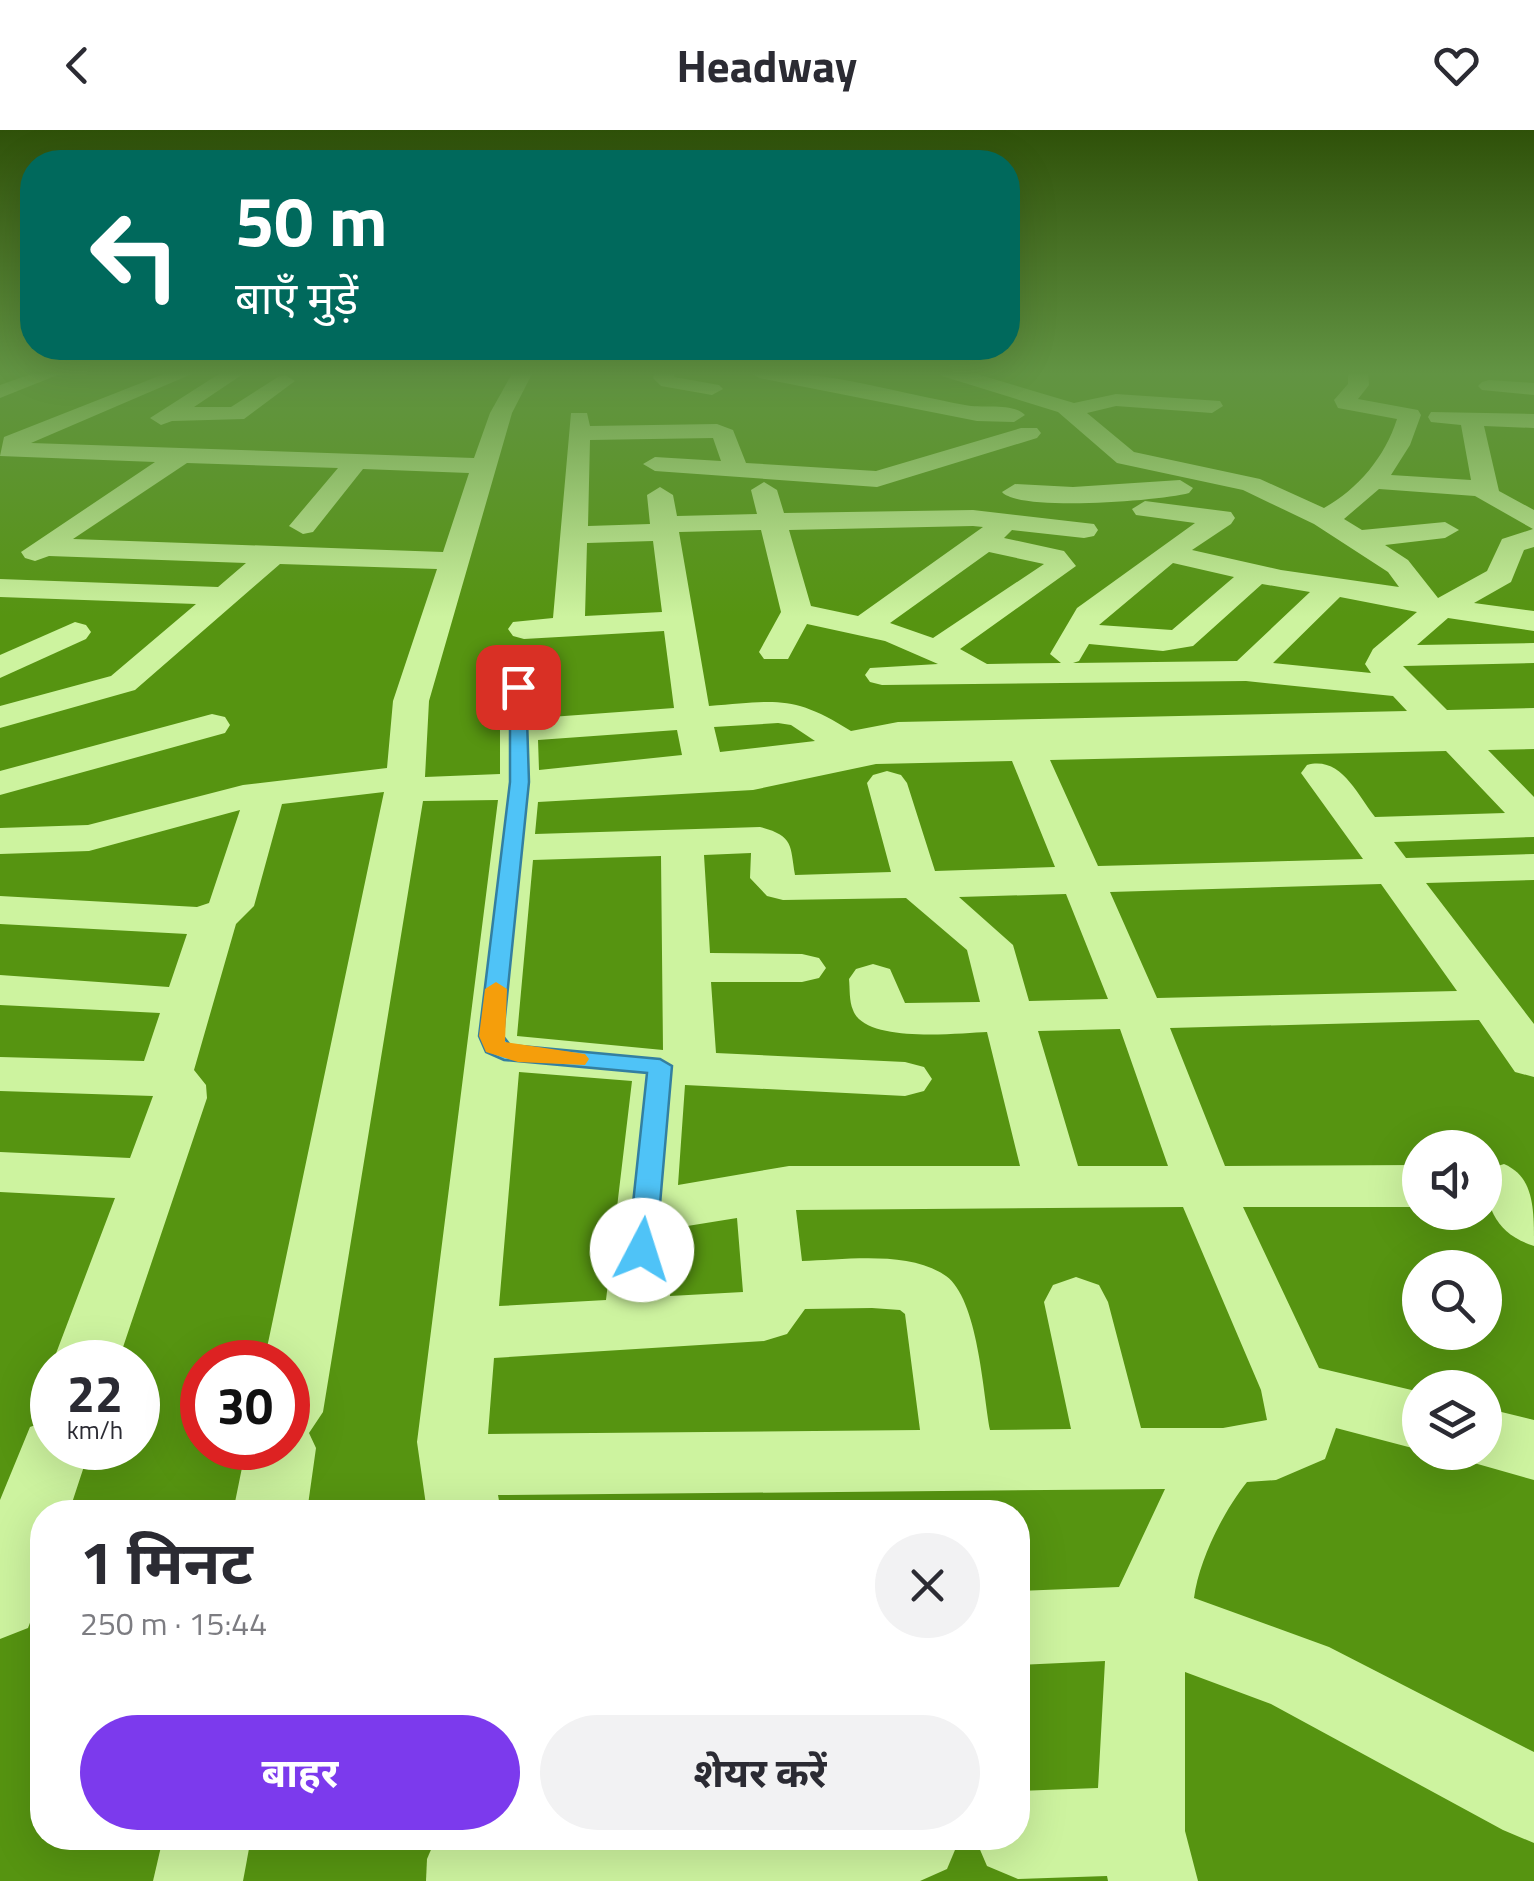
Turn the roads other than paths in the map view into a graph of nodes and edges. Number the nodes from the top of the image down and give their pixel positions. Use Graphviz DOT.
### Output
graph roads {
  1 [pos="110,454"];
  2 [pos="156,454"];
  3 [pos="286,454"];
  4 [pos="352,454"];
  5 [pos="488,454"];
  6 [pos="584,454"];
  7 [pos="649,454"];
  8 [pos="731,454"];
  9 [pos="1024,454"];
  10 [pos="1072,454"];
  11 [pos="1118,454"];
  12 [pos="1394,454"];
  13 [pos="1477,454"];
  14 [pos="189,455"];
  15 [pos="281,458"];
  16 [pos="732,458"];
  17 [pos="374,469"];
  18 [pos="898,473"];
  19 [pos="1231,480"];
  20 [pos="1370,481"];
  21 [pos="135,484"];
  22 [pos="762,484"];
  23 [pos="174,486"];
  24 [pos="1484,486"];
  25 [pos="951,488"];
  26 [pos="334,489"];
  27 [pos="1531,489"];
  28 [pos="292,490"];
  29 [pos="1032,493"];
  30 [pos="466,504"];
  31 [pos="1004,506"];
  32 [pos="1145,509"];
  33 [pos="868,518"];
  34 [pos="1324,518"];
  35 [pos="772,521"];
  36 [pos="1534,521"];
  37 [pos="192,522"];
  38 [pos="339,527"];
  39 [pos="665,528"];
  40 [pos="1445,530"];
  41 [pos="287,535"];
  42 [pos="573,535"];
  43 [pos="1534,537"];
  44 [pos="1358,539"];
  45 [pos="983,542"];
  46 [pos="43,547"];
  47 [pos="877,547"];
  48 [pos="156,551"];
  49 [pos="1163,557"];
  50 [pos="4,571"];
  51 [pos="1255,574"];
  52 [pos="1489,583"];
  53 [pos="1534,586"];
  54 [pos="1333,587"];
  55 [pos="224,596"];
  56 [pos="1434,607"];
  57 [pos="797,612"];
  58 [pos="878,620"];
  59 [pos="678,621"];
  60 [pos="1534,621"];
  61 [pos="975,624"];
  62 [pos="569,626"];
  63 [pos="524,629"];
  64 [pos="75,632"];
  65 [pos="1078,633"];
  66 [pos="935,651"];
  67 [pos="776,652"];
  68 [pos="1534,653"];
  69 [pos="0,668"];
  70 [pos="1246,671"];
  71 [pos="1392,671"];
  72 [pos="991,674"];
  73 [pos="518,687"];
  74 [pos="0,717"];
  75 [pos="693,718"];
  76 [pos="1534,719"];
  77 [pos="1039,722"];
  78 [pos="212,725"];
  79 [pos="520,730"];
  80 [pos="1444,730"];
  81 [pos="1534,738"];
  82 [pos="847,750"];
  83 [pos="1482,769"];
  84 [pos="795,772"];
  85 [pos="1321,773"];
  86 [pos="706,774"];
  87 [pos="0,783"];
  88 [pos="887,783"];
  89 [pos="405,784"];
  90 [pos="511,787"];
  91 [pos="264,794"];
  92 [pos="1534,822"];
  93 [pos="1364,830"];
  94 [pos="0,841"];
  95 [pos="682,842"];
  96 [pos="512,848"];
  97 [pos="1534,868"];
  98 [pos="1394,872"];
  99 [pos="1083,880"];
  100 [pos="917,885"];
  101 [pos="0,910"];
  102 [pos="215,918"];
  103 [pos="686,966"];
  104 [pos="802,968"];
  105 [pos="873,979"];
  106 [pos="0,990"];
  107 [pos="156,998"];
  108 [pos="1493,1005"];
  109 [pos="1140,1015"];
  110 [pos="1008,1018"];
  111 [pos="494,1046"];
  112 [pos="1534,1060"];
  113 [pos="675,1068"];
  114 [pos="0,1074"];
  115 [pos="165,1079"];
  116 [pos="904,1079"];
  117 [pos="0,1172"];
  118 [pos="151,1179"];
  119 [pos="1402,1186"];
  120 [pos="1055,1188"];
  121 [pos="1205,1188"];
  122 [pos="774,1192"];
  123 [pos="646,1211"];
  124 [pos="774,1286"];
  125 [pos="1076,1302"];
  126 [pos="635,1326"];
  127 [pos="463,1334"];
  128 [pos="93,1340"];
  129 [pos="301,1340"];
  130 [pos="1295,1390"];
  131 [pos="1402,1417"];
  132 [pos="1502,1442"];
  133 [pos="1534,1450"];
  134 [pos="1223,1458"];
  135 [pos="1113,1459"];
  136 [pos="960,1460"];
  137 [pos="48,1470"];
  138 [pos="277,1470"];
  139 [pos="460,1489"];
  140 [pos="39,1500"];
  141 [pos="272,1500"];
  142 [pos="30,1530"];
  143 [pos="11,1593"];
  144 [pos="1151,1626"];
  145 [pos="1030,1628"];
  146 [pos="1534,1799"];
  147 [pos="1030,1836"];
  148 [pos="205,1850"];
  149 [pos="829,1850"];
  150 [pos="1147,1856"];
  151 [pos="472,1859"];
  152 [pos="742,1862"];
  153 [pos="198,1881"];
  1 -- 21 [label="street"];
  2 -- 14 [label="street"];
  3 -- 15 [label="street"];
  4 -- 17 [label="street"];
  5 -- 30 [label="street"];
  6 -- 42 [label="street"];
  7 -- 16 [label="street"];
  7 -- 39 [label="street"];
  8 -- 16 [label="street"];
  9 -- 18 [label="street"];
  10 -- 29 [label="street"];
  11 -- 19 [label="street"];
  12 -- 20 [label="street"];
  13 -- 24 [label="street"];
  14 -- 15 [label="street"];
  14 -- 21 [label="street"];
  15 -- 17 [label="street"];
  16 -- 18 [label="street"];
  17 -- 26 [label="street"];
  17 -- 30 [label="street"];
  17 -- 30 [label="street"];
  18 -- 25 [label="street"];
  19 -- 29 [label="street"];
  19 -- 34 [label="street"];
  20 -- 24 [label="street"];
  20 -- 34 [label="street"];
  21 -- 23 [label="street"];
  21 -- 46 [label="street"];
  22 -- 35 [label="street"];
  24 -- 27 [label="street"];
  24 -- 36 [label="street"];
  26 -- 28 [label="street"];
  26 -- 41 [label="street"];
  29 -- 31 [label="street"];
  30 -- 41 [label="street"];
  30 -- 89 [label="street"];
  31 -- 33 [label="street"];
  31 -- 45 [label="street"];
  31 -- 49 [label="street"];
  32 -- 49 [label="street"];
  33 -- 35 [label="street"];
  33 -- 47 [label="street"];
  34 -- 44 [label="street"];
  35 -- 39 [label="street"];
  35 -- 57 [label="street"];
  37 -- 48 [label="street"];
  38 -- 41 [label="street"];
  39 -- 42 [label="street"];
  39 -- 59 [label="street"];
  40 -- 44 [label="street"];
  41 -- 48 [label="street"];
  41 -- 55 [label="street"];
  42 -- 62 [label="street"];
  43 -- 52 [label="street"];
  44 -- 56 [label="street"];
  45 -- 58 [label="street"];
  45 -- 61 [label="street"];
  46 -- 48 [label="street"];
  46 -- 50 [label="street"];
  49 -- 51 [label="street"];
  49 -- 65 [label="street"];
  50 -- 55 [label="street"];
  51 -- 54 [label="street"];
  51 -- 65 [label="street"];
  52 -- 53 [label="street"];
  52 -- 56 [label="street"];
  54 -- 56 [label="street"];
  54 -- 70 [label="street"];
  55 -- 74 [label="street"];
  56 -- 60 [label="street"];
  56 -- 71 [label="street"];
  57 -- 58 [label="street"];
  57 -- 67 [label="street"];
  58 -- 61 [label="street"];
  58 -- 66 [label="street"];
  58 -- 72 [label="street"];
  59 -- 62 [label="street"];
  59 -- 75 [label="street"];
  61 -- 66 [label="street"];
  62 -- 63 [label="street"];
  64 -- 69 [label="street"];
  65 -- 77 [label="street"];
  66 -- 72 [label="street"];
  68 -- 71 [label="street"];
  70 -- 71 [label="street"];
  70 -- 77 [label="street"];
  71 -- 80 [label="street"];
  72 -- 77 [label="street"];
  73 -- 79 [label="street"];
  75 -- 79 [label="street"];
  75 -- 82 [label="street"];
  75 -- 86 [label="street"];
  76 -- 80 [label="street"];
  77 -- 80 [label="street"];
  77 -- 82 [label="street"];
  77 -- 85 [label="street"];
  77 -- 88 [label="street"];
  77 -- 99 [label="street"];
  78 -- 87 [label="street"];
  79 -- 90 [label="street"];
  80 -- 81 [label="street"];
  80 -- 83 [label="street"];
  82 -- 84 [label="street"];
  82 -- 86 [label="street"];
  83 -- 85 [label="street"];
  83 -- 92 [label="street"];
  84 -- 86 [label="street"];
  84 -- 88 [label="street"];
  85 -- 93 [label="street"];
  86 -- 90 [label="street"];
  88 -- 100 [label="street"];
  89 -- 90 [label="street"];
  89 -- 91 [label="street"];
  89 -- 129 [label="street"];
  90 -- 96 [label="street"];
  91 -- 94 [label="street"];
  91 -- 102 [label="street"];
  92 -- 93 [label="street"];
  93 -- 98 [label="street"];
  95 -- 96 [label="street"];
  95 -- 100 [label="street"];
  95 -- 103 [label="street"];
  96 -- 111 [label="street"];
  97 -- 98 [label="street"];
  98 -- 99 [label="street"];
  98 -- 108 [label="street"];
  99 -- 100 [label="street"];
  99 -- 109 [label="street"];
  100 -- 110 [label="street"];
  101 -- 102 [label="street"];
  102 -- 115 [label="street"];
  103 -- 104 [label="street"];
  103 -- 113 [label="street"];
  105 -- 110 [label="street"];
  106 -- 107 [label="street"];
  108 -- 109 [label="street"];
  108 -- 112 [label="street"];
  109 -- 110 [label="street"];
  109 -- 121 [label="street"];
  110 -- 120 [label="street"];
  111 -- 113 [label="street"];
  111 -- 127 [label="street"];
  113 -- 116 [label="street"];
  113 -- 123 [label="street"];
  114 -- 115 [label="street"];
  115 -- 118 [label="street"];
  117 -- 118 [label="street"];
  118 -- 128 [label="street"];
  119 -- 121 [label="street"];
  120 -- 121 [label="street"];
  120 -- 122 [label="street"];
  121 -- 130 [label="street"];
  122 -- 123 [label="street"];
  122 -- 124 [label="street"];
  123 -- 126 [label="street"];
  124 -- 126 [label="street"];
  124 -- 136 [label="street"];
  125 -- 135 [label="street"];
  126 -- 127 [label="street"];
  127 -- 139 [label="street"];
  130 -- 131 [label="street"];
  130 -- 134 [label="street"];
  132 -- 133 [label="street"];
  134 -- 135 [label="street"];
  134 -- 144 [label="street"];
  135 -- 136 [label="street"];
  136 -- 139 [label="street"];
  137 -- 140 [label="street"];
  138 -- 141 [label="street"];
  142 -- 143 [label="street"];
  144 -- 145 [label="street"];
  144 -- 146 [label="street"];
  144 -- 150 [label="street"];
  147 -- 150 [label="street"];
  148 -- 153 [label="street"];
  149 -- 152 [label="street"];
  151 -- 152 [label="street"];
}
